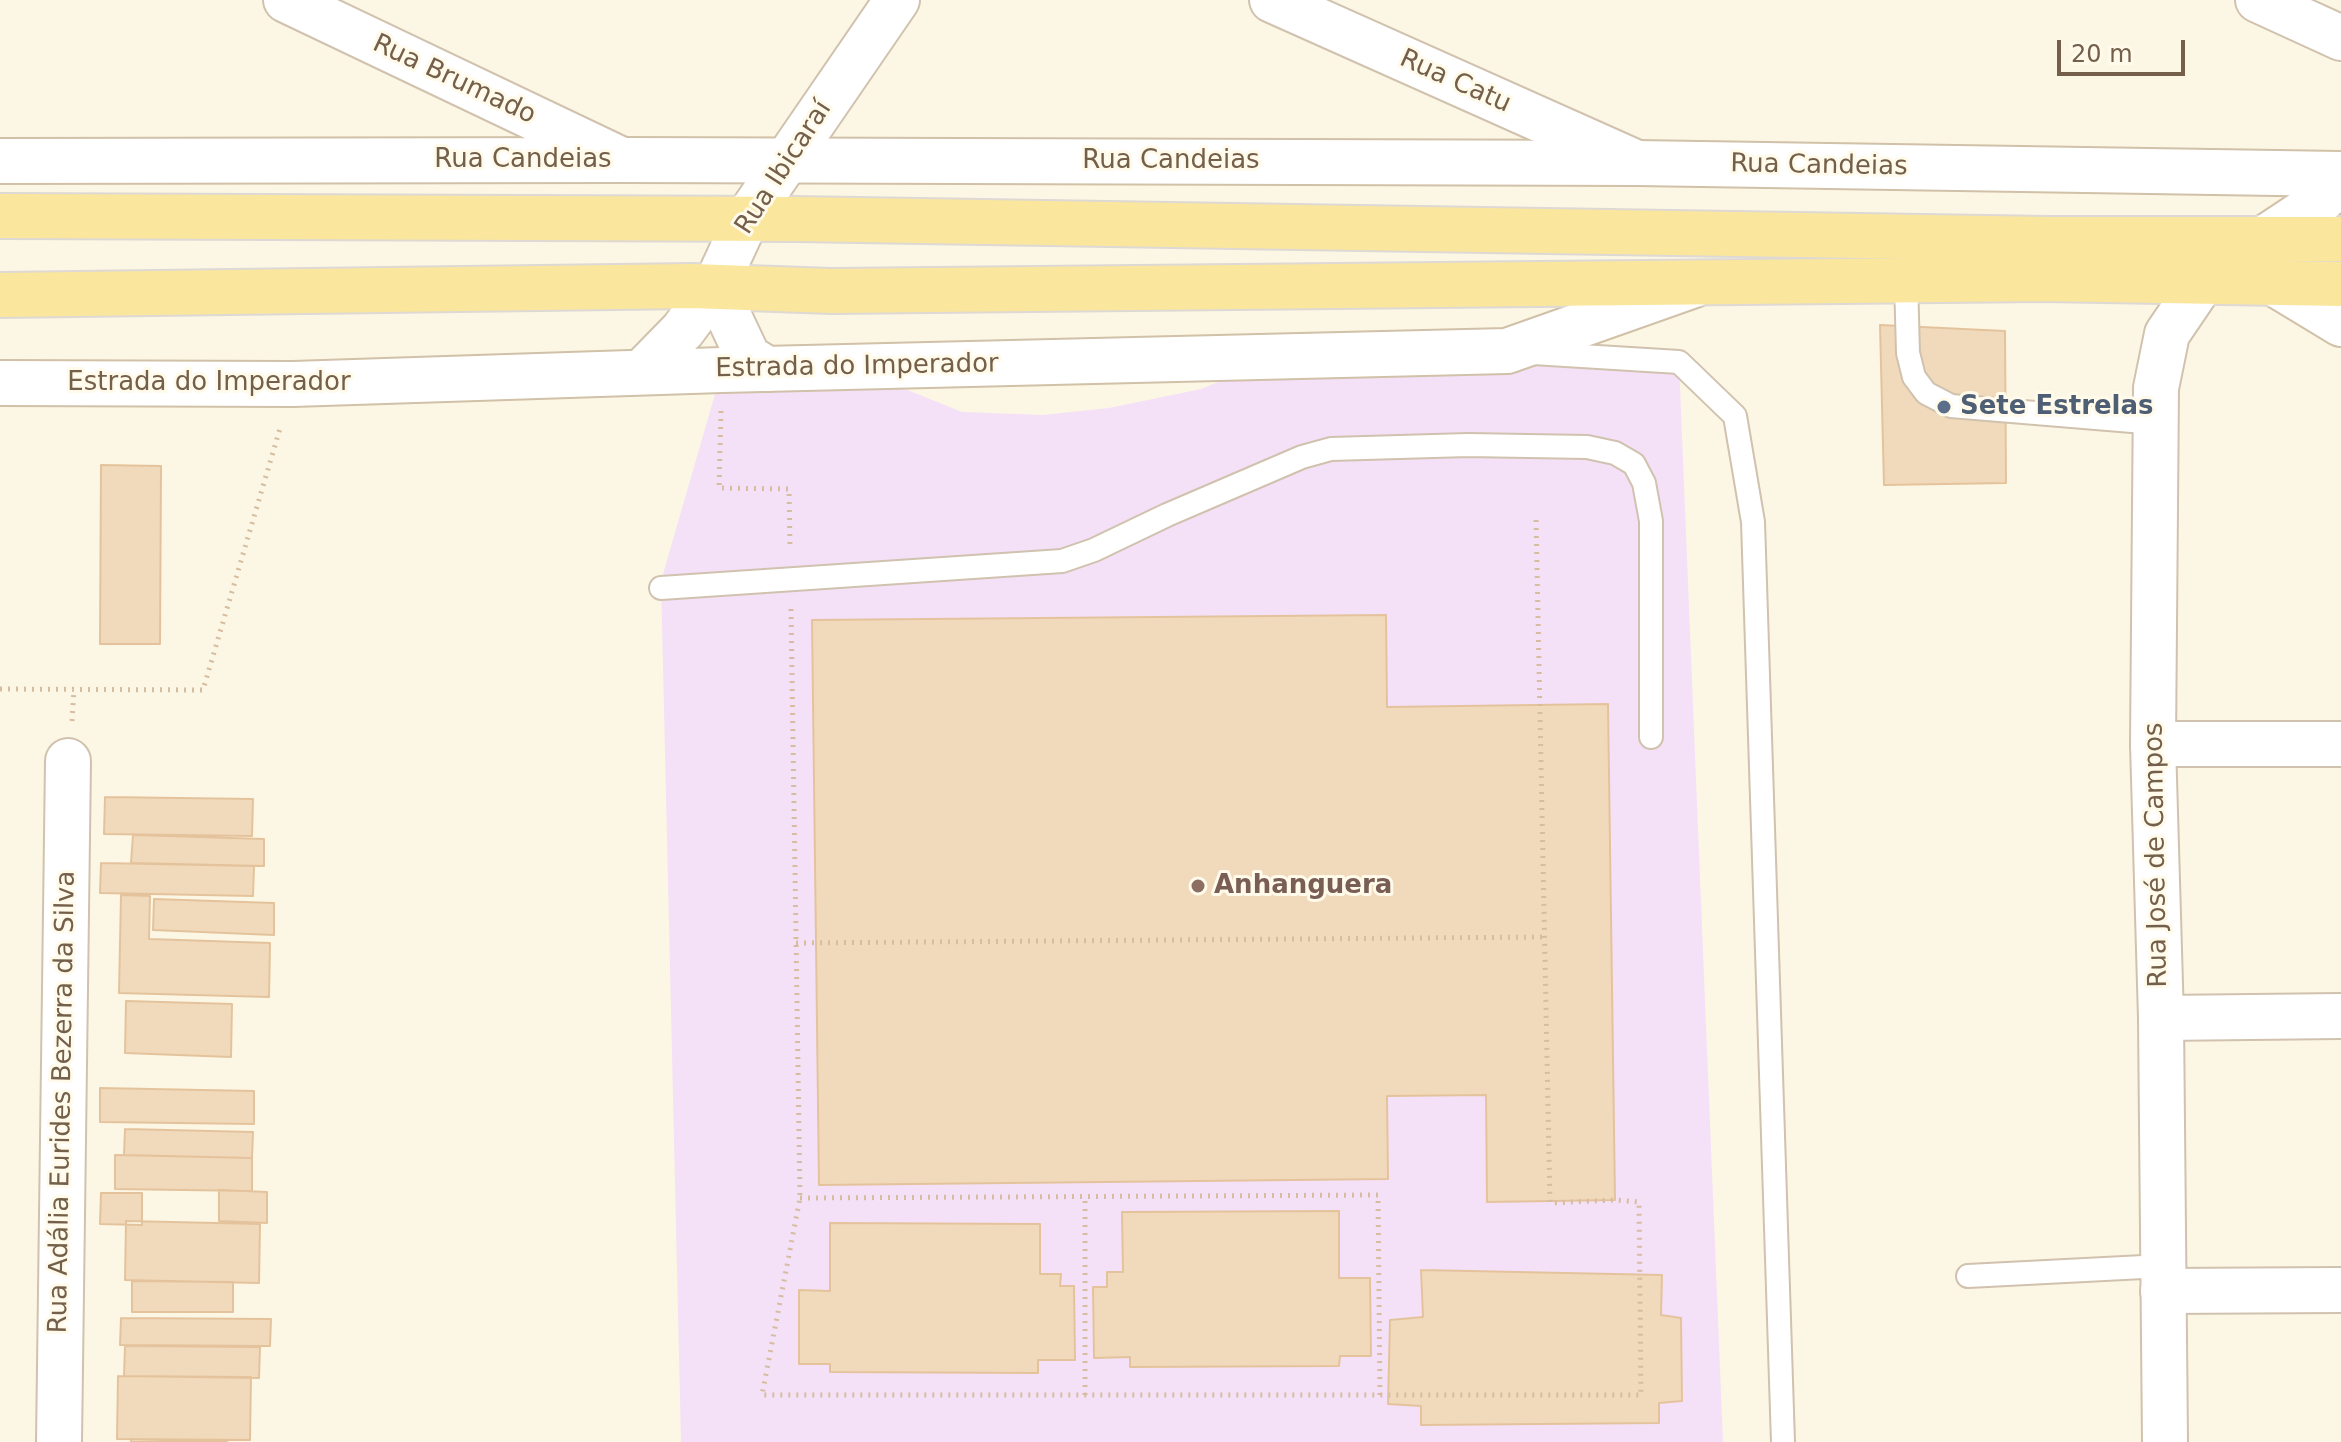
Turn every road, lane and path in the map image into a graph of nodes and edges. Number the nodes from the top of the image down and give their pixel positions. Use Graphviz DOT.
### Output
graph roads {
  1 [pos="286,0"];
  2 [pos="897,0"];
  3 [pos="1272,0"];
  4 [pos="2258,0"];
  5 [pos="2341,38"];
  6 [pos="622,160"];
  7 [pos="788,160"];
  8 [pos="0,161"];
  9 [pos="1637,163"];
  10 [pos="2341,174"];
  11 [pos="2341,183"];
  12 [pos="0,216"];
  13 [pos="746,220"];
  14 [pos="2341,239"];
  15 [pos="2261,240"];
  16 [pos="2334,278"];
  17 [pos="1906,280"];
  18 [pos="2203,281"];
  19 [pos="1702,282"];
  20 [pos="2275,284"];
  21 [pos="715,287"];
  22 [pos="0,295"];
  23 [pos="2341,324"];
  24 [pos="1507,351"];
  25 [pos="767,369"];
  26 [pos="722,370"];
  27 [pos="642,372"];
  28 [pos="0,383"];
  29 [pos="293,384"];
  30 [pos="2156,423"];
  31 [pos="1536,518"];
  32 [pos="790,579"];
  33 [pos="661,588"];
  34 [pos="0,689"];
  35 [pos="1651,737"];
  36 [pos="2153,744"];
  37 [pos="2341,744"];
  38 [pos="68,761"];
  39 [pos="1544,937"];
  40 [pos="796,943"];
  41 [pos="2341,1016"];
  42 [pos="2161,1018"];
  43 [pos="1085,1196"];
  44 [pos="800,1198"];
  45 [pos="1968,1276"];
  46 [pos="2163,1278"];
  47 [pos="2341,1290"];
  48 [pos="1085,1395"];
  49 [pos="1380,1395"];
  50 [pos="59,1442"];
  51 [pos="1783,1442"];
  52 [pos="2165,1442"];
  1 -- 6 [label="main road, Rua Brumado"];
  2 -- 7 [label="main road, Rua Ibicaraí"];
  3 -- 9 [label="main road, Rua Catu"];
  4 -- 5 [label="main road"];
  6 -- 7 [label="main road, Rua Candeias"];
  6 -- 8 [label="main road, Rua Candeias"];
  7 -- 9 [label="main road, Rua Candeias"];
  7 -- 13 [label="main road, Rua Ibicaraí"];
  9 -- 10 [label="main road, Rua Candeias"];
  11 -- 15 [label="main road"];
  12 -- 13 [label="main road"];
  13 -- 15 [label="main road"];
  13 -- 21 [label="main road, Rua Ibicaraí"];
  14 -- 15 [label="main road"];
  15 -- 18 [label="main road"];
  16 -- 20 [label="main road"];
  17 -- 18 [label="main road"];
  17 -- 19 [label="main road"];
  17 -- 30 [label="lane"];
  18 -- 20 [label="main road"];
  18 -- 30 [label="main road, Rua José de Campos"];
  19 -- 21 [label="main road"];
  19 -- 24 [label="main road, Estrada do Imperador"];
  20 -- 23 [label="main road"];
  21 -- 22 [label="main road"];
  21 -- 25 [label="main road"];
  21 -- 27 [label="main road, Rua Ibicaraí"];
  24 -- 25 [label="main road, Estrada do Imperador"];
  24 -- 51 [label="lane"];
  25 -- 26 [label="main road, Estrada do Imperador"];
  26 -- 27 [label="main road, Estrada do Imperador"];
  26 -- 32 [label="path"];
  27 -- 29 [label="main road, Estrada do Imperador"];
  28 -- 29 [label="main road, Estrada do Imperador"];
  29 -- 34 [label="path"];
  30 -- 36 [label="main road, Rua José de Campos"];
  31 -- 39 [label="path"];
  32 -- 33 [label="lane"];
  32 -- 35 [label="lane"];
  32 -- 40 [label="path"];
  36 -- 37 [label="main road"];
  36 -- 42 [label="main road, Rua José de Campos"];
  38 -- 50 [label="main road, Rua Adália Eurides Bezerra da Silva"];
  39 -- 40 [label="path"];
  39 -- 49 [label="path"];
  40 -- 44 [label="path"];
  41 -- 42 [label="main road"];
  42 -- 46 [label="main road, Rua José de Campos"];
  43 -- 44 [label="path"];
  43 -- 48 [label="path"];
  43 -- 49 [label="path"];
  44 -- 48 [label="path"];
  45 -- 46 [label="lane"];
  46 -- 47 [label="main road"];
  46 -- 52 [label="main road, Rua José de Campos"];
  48 -- 49 [label="path"];
}
